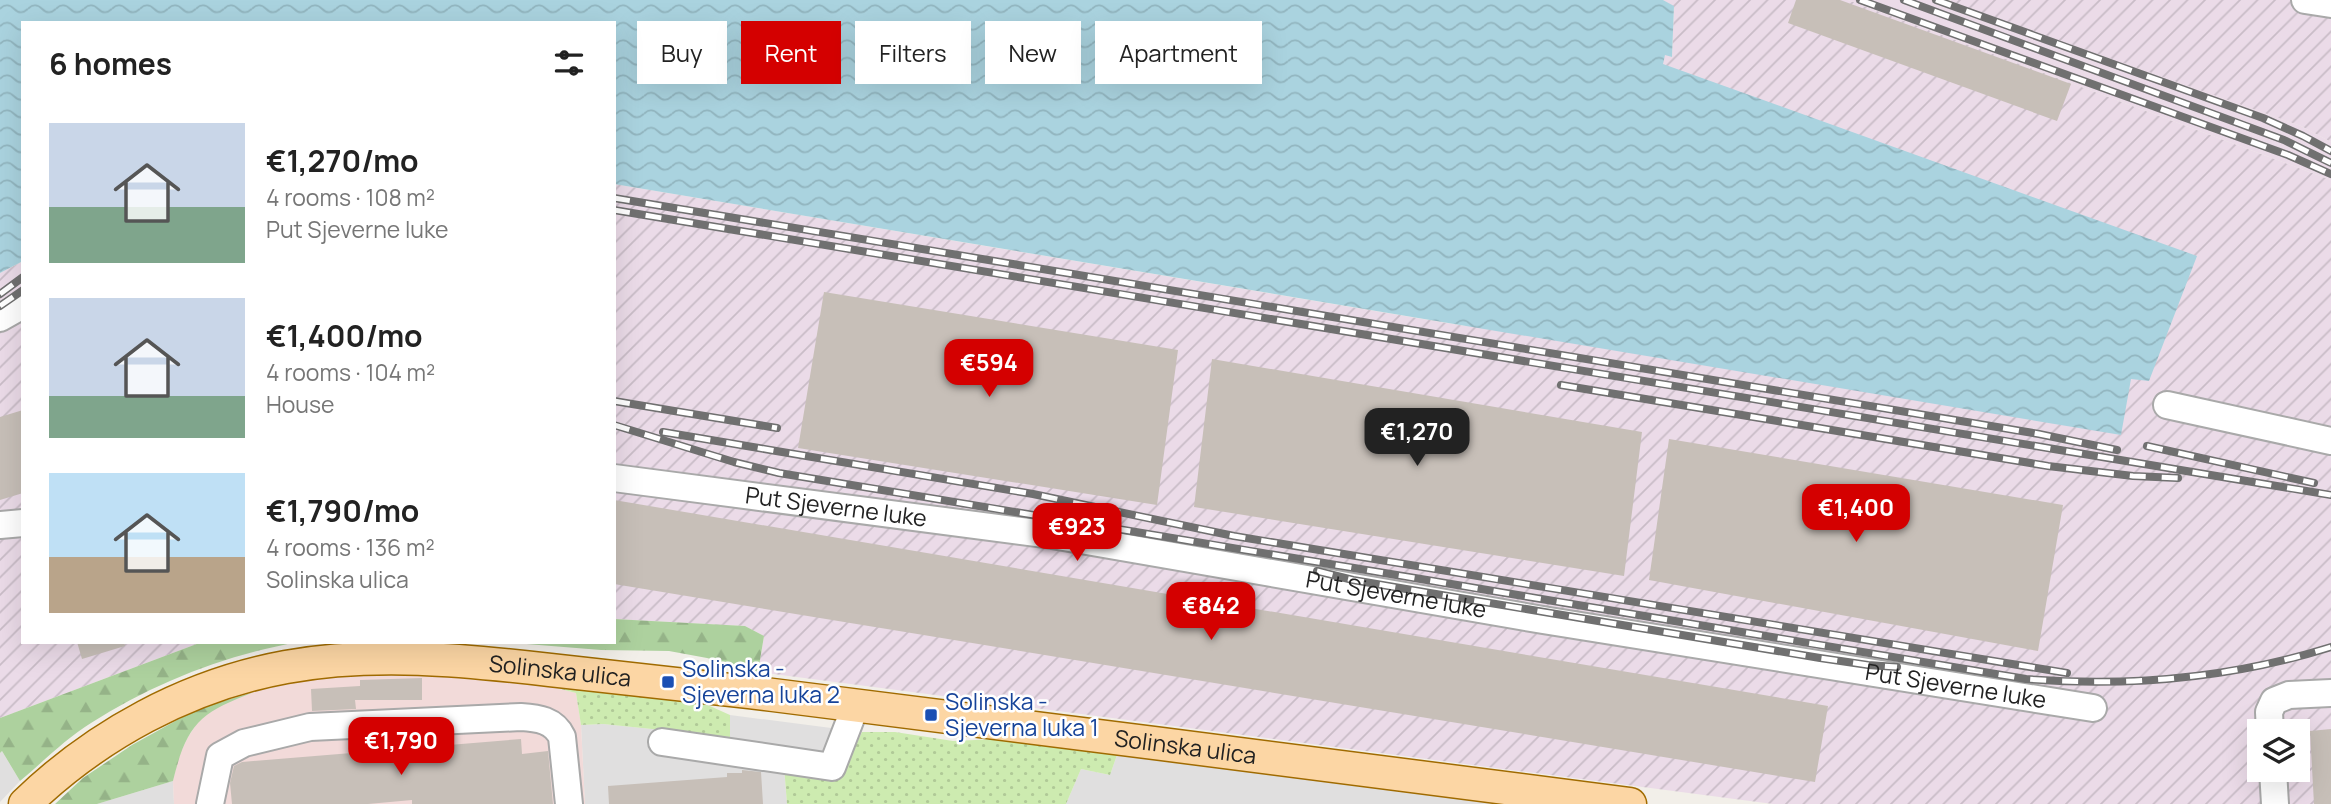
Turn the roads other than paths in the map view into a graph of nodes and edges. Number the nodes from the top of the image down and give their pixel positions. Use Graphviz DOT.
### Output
graph roads {
  1 [pos="2305,0"];
  2 [pos="2331,4"];
  3 [pos="21,306"];
  4 [pos="0,318"];
  5 [pos="2166,405"];
  6 [pos="2331,441"];
  7 [pos="616,478"];
  8 [pos="21,523"];
  9 [pos="0,525"];
  10 [pos="2331,693"];
  11 [pos="856,705"];
  12 [pos="2093,708"];
  13 [pos="2269,719"];
  14 [pos="662,742"];
  15 [pos="2274,782"];
  16 [pos="25,804"];
  17 [pos="210,804"];
  18 [pos="569,804"];
  19 [pos="1630,804"];
  20 [pos="2275,804"];
  1 -- 2 [label="street"];
  3 -- 4 [label="street"];
  5 -- 6 [label="street"];
  7 -- 12 [label="street, Put Sjeverne luke"];
  8 -- 9 [label="street"];
  10 -- 13 [label="street"];
  11 -- 14 [label="street"];
  11 -- 16 [label="main road, Solinska ulica"];
  11 -- 19 [label="main road, Solinska ulica"];
  15 -- 20 [label="street"];
  17 -- 18 [label="street"];
}
